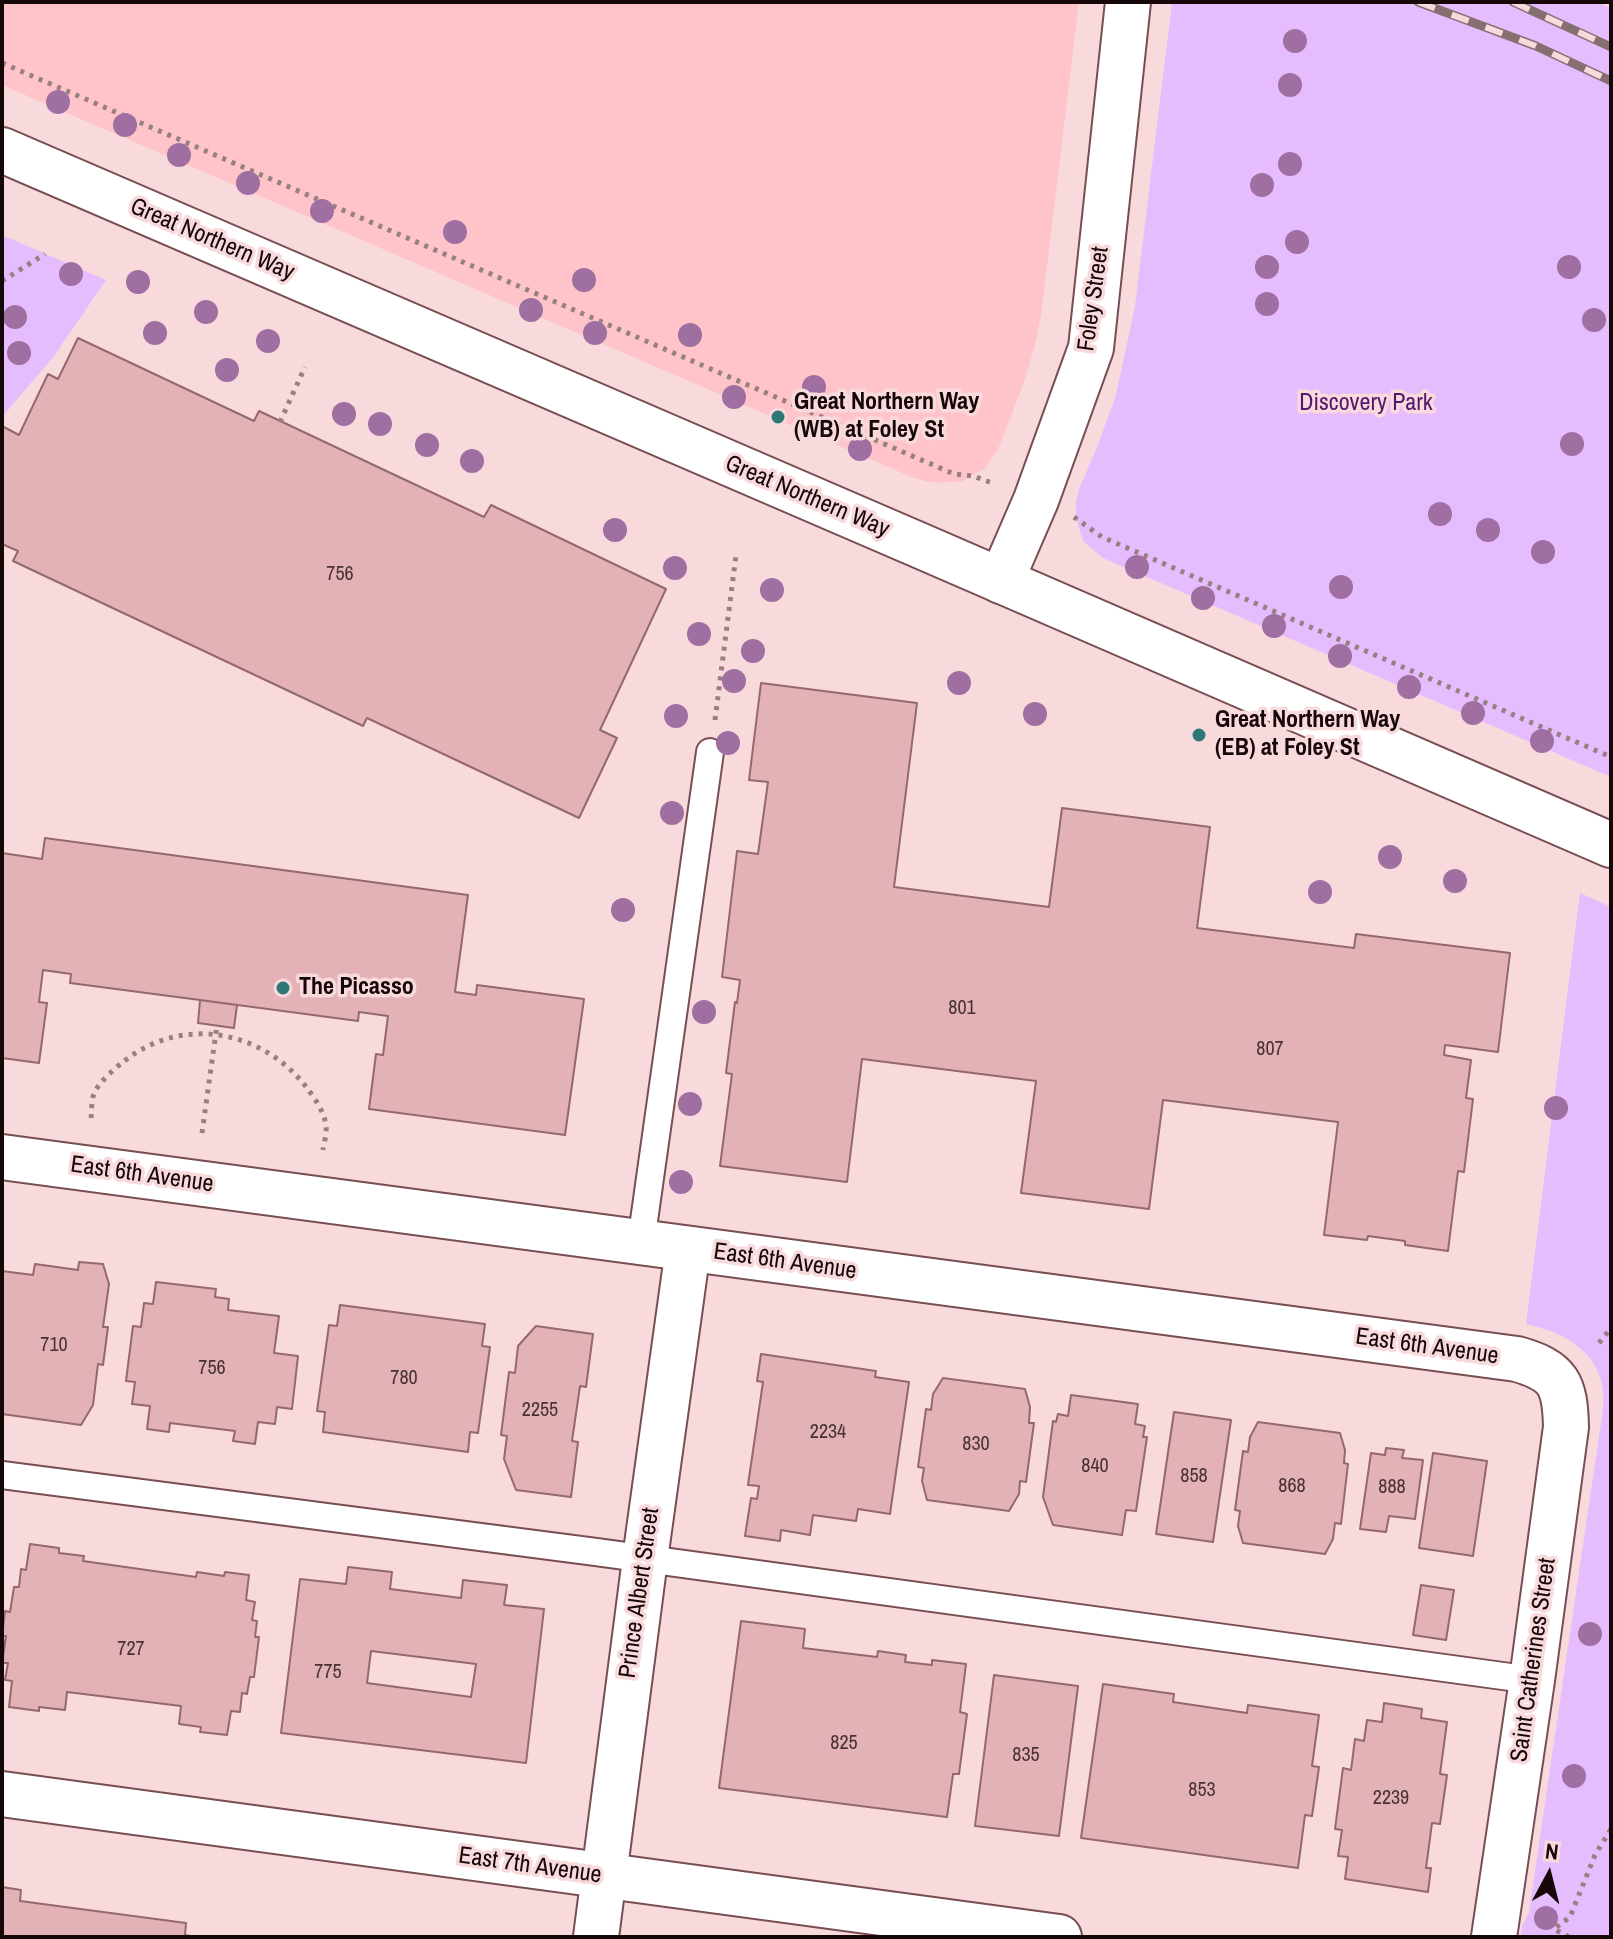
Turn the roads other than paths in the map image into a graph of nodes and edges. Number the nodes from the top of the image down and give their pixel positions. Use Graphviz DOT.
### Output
graph roads {
  1 [pos="1128,2"];
  2 [pos="2,150"];
  3 [pos="1001,581"];
  4 [pos="710,752"];
  5 [pos="1611,845"];
  6 [pos="2,1157"];
  7 [pos="641,1242"];
  8 [pos="688,1249"];
  9 [pos="1560,1384"];
  10 [pos="2,1475"];
  11 [pos="645,1559"];
  12 [pos="1532,1680"];
  13 [pos="2,1794"];
  14 [pos="603,1876"];
  15 [pos="596,1937"];
  16 [pos="1059,1937"];
  17 [pos="1494,1937"];
  1 -- 3 [label="street, Foley Street"];
  2 -- 3 [label="street, Great Northern Way"];
  3 -- 5 [label="street, Great Northern Way"];
  4 -- 7 [label="lane"];
  6 -- 7 [label="street, East 6th Avenue"];
  7 -- 8 [label="street, East 6th Avenue"];
  8 -- 9 [label="street, East 6th Avenue"];
  8 -- 11 [label="street, Prince Albert Street"];
  9 -- 12 [label="street, Saint Catherines Street"];
  10 -- 11 [label="lane"];
  11 -- 12 [label="lane"];
  11 -- 14 [label="street, Prince Albert Street"];
  12 -- 17 [label="street, Saint Catherines Street"];
  13 -- 14 [label="street, East 7th Avenue"];
  14 -- 15 [label="street, Prince Albert Street"];
  14 -- 16 [label="street, East 7th Avenue"];
}
